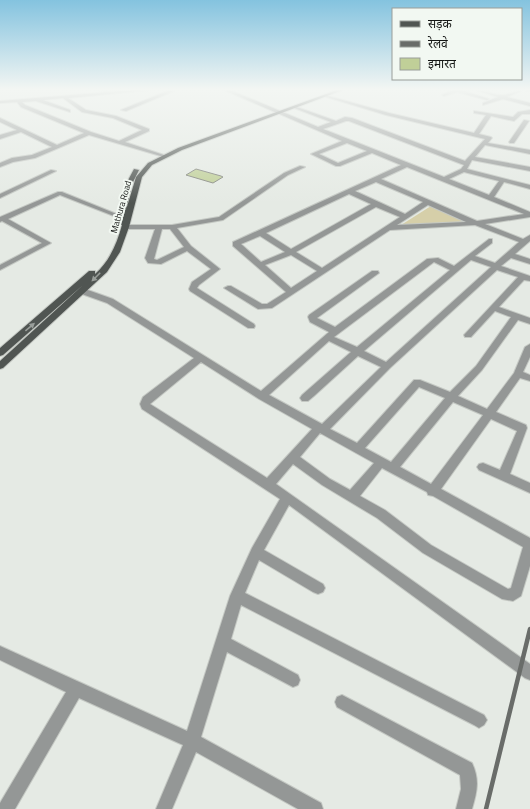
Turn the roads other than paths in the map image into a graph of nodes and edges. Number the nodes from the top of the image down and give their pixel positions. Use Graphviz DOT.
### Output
graph roads {
  1 [pos="16,128"];
  2 [pos="76,128"];
  3 [pos="141,128"];
  4 [pos="236,128"];
  5 [pos="315,128"];
  6 [pos="321,128"];
  7 [pos="373,128"];
  8 [pos="447,128"];
  9 [pos="480,128"];
  10 [pos="523,128"];
  11 [pos="318,129"];
  12 [pos="21,130"];
  13 [pos="89,133"];
  14 [pos="475,135"];
  15 [pos="0,137"];
  16 [pos="347,141"];
  17 [pos="488,141"];
  18 [pos="512,142"];
  19 [pos="119,143"];
  20 [pos="530,145"];
  21 [pos="58,147"];
  22 [pos="372,151"];
  23 [pos="530,152"];
  24 [pos="160,156"];
  25 [pos="0,158"];
  26 [pos="472,158"];
  27 [pos="8,162"];
  28 [pos="466,163"];
  29 [pos="0,165"];
  30 [pos="406,165"];
  31 [pos="302,167"];
  32 [pos="462,170"];
  33 [pos="53,171"];
  34 [pos="526,171"];
  35 [pos="375,179"];
  36 [pos="443,180"];
  37 [pos="502,181"];
  38 [pos="0,187"];
  39 [pos="530,187"];
  40 [pos="11,191"];
  41 [pos="349,191"];
  42 [pos="0,196"];
  43 [pos="490,198"];
  44 [pos="428,202"];
  45 [pos="376,204"];
  46 [pos="530,214"];
  47 [pos="121,217"];
  48 [pos="406,217"];
  49 [pos="1,220"];
  50 [pos="478,224"];
  51 [pos="126,227"];
  52 [pos="172,227"];
  53 [pos="159,228"];
  54 [pos="389,228"];
  55 [pos="259,232"];
  56 [pos="528,240"];
  57 [pos="489,241"];
  58 [pos="188,248"];
  59 [pos="291,252"];
  60 [pos="511,254"];
  61 [pos="470,257"];
  62 [pos="530,262"];
  63 [pos="259,265"];
  64 [pos="497,267"];
  65 [pos="0,268"];
  66 [pos="454,269"];
  67 [pos="322,271"];
  68 [pos="375,273"];
  69 [pos="526,277"];
  70 [pos="228,288"];
  71 [pos="82,291"];
  72 [pos="291,292"];
  73 [pos="493,308"];
  74 [pos="516,316"];
  75 [pos="530,321"];
  76 [pos="251,326"];
  77 [pos="332,334"];
  78 [pos="468,335"];
  79 [pos="530,347"];
  80 [pos="358,351"];
  81 [pos="0,353"];
  82 [pos="200,358"];
  83 [pos="0,366"];
  84 [pos="387,366"];
  85 [pos="518,374"];
  86 [pos="530,378"];
  87 [pos="262,396"];
  88 [pos="451,397"];
  89 [pos="305,398"];
  90 [pos="488,414"];
  91 [pos="320,429"];
  92 [pos="357,450"];
  93 [pos="292,458"];
  94 [pos="380,463"];
  95 [pos="483,467"];
  96 [pos="392,469"];
  97 [pos="503,476"];
  98 [pos="268,484"];
  99 [pos="530,488"];
  100 [pos="432,492"];
  101 [pos="287,497"];
  102 [pos="352,497"];
  103 [pos="530,545"];
  104 [pos="256,552"];
  105 [pos="318,588"];
  106 [pos="237,596"];
  107 [pos="222,642"];
  108 [pos="0,653"];
  109 [pos="530,673"];
  110 [pos="293,680"];
  111 [pos="76,689"];
  112 [pos="342,702"];
  113 [pos="480,720"];
  114 [pos="192,741"];
  115 [pos="6,809"];
  116 [pos="164,809"];
  117 [pos="315,809"];
  118 [pos="464,809"];
  1 -- 12 [label="street"];
  2 -- 13 [label="street"];
  3 -- 19 [label="street"];
  4 -- 24 [label="main road, Mathura Road"];
  5 -- 11 [label="street"];
  6 -- 11 [label="street"];
  7 -- 28 [label="street"];
  8 -- 14 [label="street"];
  9 -- 14 [label="street"];
  10 -- 18 [label="street"];
  11 -- 16 [label="street"];
  12 -- 15 [label="street"];
  12 -- 21 [label="street"];
  13 -- 19 [label="street"];
  13 -- 21 [label="street"];
  14 -- 17 [label="street"];
  16 -- 22 [label="street"];
  16 -- 22 [label="street"];
  17 -- 18 [label="street"];
  17 -- 23 [label="street"];
  17 -- 26 [label="street"];
  18 -- 20 [label="street"];
  19 -- 24 [label="street"];
  21 -- 27 [label="street"];
  22 -- 30 [label="street"];
  23 -- 34 [label="street"];
  24 -- 47 [label="main road, Mathura Road"];
  24 -- 51 [label="main road, Mathura Road"];
  25 -- 27 [label="street"];
  26 -- 28 [label="street"];
  26 -- 34 [label="street"];
  27 -- 29 [label="street"];
  28 -- 32 [label="street"];
  30 -- 35 [label="street"];
  30 -- 36 [label="street"];
  31 -- 52 [label="street"];
  32 -- 36 [label="street"];
  32 -- 37 [label="street"];
  33 -- 40 [label="street"];
  35 -- 41 [label="street"];
  35 -- 44 [label="street"];
  36 -- 43 [label="street"];
  37 -- 39 [label="street"];
  37 -- 43 [label="street"];
  38 -- 40 [label="street"];
  40 -- 42 [label="street"];
  41 -- 45 [label="street"];
  41 -- 55 [label="street"];
  43 -- 46 [label="street"];
  44 -- 48 [label="street"];
  44 -- 50 [label="street"];
  45 -- 48 [label="street"];
  45 -- 59 [label="street"];
  46 -- 50 [label="street"];
  47 -- 49 [label="street"];
  81 -- 47 [label="main road, Mathura Road, one-way"];
  48 -- 54 [label="street"];
  49 -- 65 [label="street"];
  50 -- 54 [label="street"];
  50 -- 56 [label="street"];
  51 -- 53 [label="street"];
  51 -- 71 [label="main road, Mathura Road, one-way"];
  52 -- 53 [label="street"];
  52 -- 58 [label="street"];
  53 -- 58 [label="street"];
  54 -- 67 [label="street"];
  55 -- 59 [label="street"];
  55 -- 63 [label="street"];
  56 -- 60 [label="street"];
  57 -- 61 [label="street"];
  58 -- 76 [label="street"];
  59 -- 63 [label="street"];
  59 -- 67 [label="street"];
  60 -- 62 [label="street"];
  60 -- 64 [label="street"];
  61 -- 64 [label="street"];
  61 -- 66 [label="street"];
  63 -- 72 [label="street"];
  64 -- 69 [label="street"];
  64 -- 84 [label="street"];
  66 -- 77 [label="street"];
  66 -- 80 [label="street"];
  67 -- 72 [label="street"];
  68 -- 77 [label="street"];
  69 -- 73 [label="street"];
  70 -- 72 [label="street"];
  71 -- 82 [label="street"];
  71 -- 83 [label="main road, Mathura Road"];
  73 -- 74 [label="street"];
  73 -- 78 [label="street"];
  74 -- 75 [label="street"];
  74 -- 88 [label="street"];
  77 -- 80 [label="street"];
  77 -- 87 [label="street"];
  79 -- 85 [label="street"];
  80 -- 84 [label="street"];
  80 -- 89 [label="street"];
  82 -- 87 [label="street"];
  82 -- 98 [label="street"];
  84 -- 91 [label="street"];
  85 -- 86 [label="street"];
  85 -- 90 [label="street"];
  87 -- 91 [label="street"];
  88 -- 90 [label="street"];
  88 -- 92 [label="street"];
  88 -- 96 [label="street"];
  90 -- 97 [label="street"];
  90 -- 100 [label="street"];
  91 -- 92 [label="street"];
  91 -- 93 [label="street"];
  92 -- 94 [label="street"];
  93 -- 98 [label="street"];
  93 -- 102 [label="street"];
  94 -- 96 [label="street"];
  94 -- 102 [label="street"];
  95 -- 97 [label="street"];
  96 -- 100 [label="street"];
  97 -- 99 [label="street"];
  98 -- 101 [label="street"];
  100 -- 103 [label="street"];
  101 -- 104 [label="street"];
  101 -- 109 [label="street"];
  102 -- 103 [label="street"];
  104 -- 105 [label="street"];
  104 -- 106 [label="street"];
  106 -- 107 [label="street"];
  106 -- 113 [label="street"];
  107 -- 110 [label="street"];
  107 -- 114 [label="street"];
  108 -- 111 [label="street"];
  111 -- 114 [label="street"];
  111 -- 115 [label="street"];
  112 -- 118 [label="street"];
  114 -- 116 [label="street"];
  114 -- 117 [label="street"];
}
